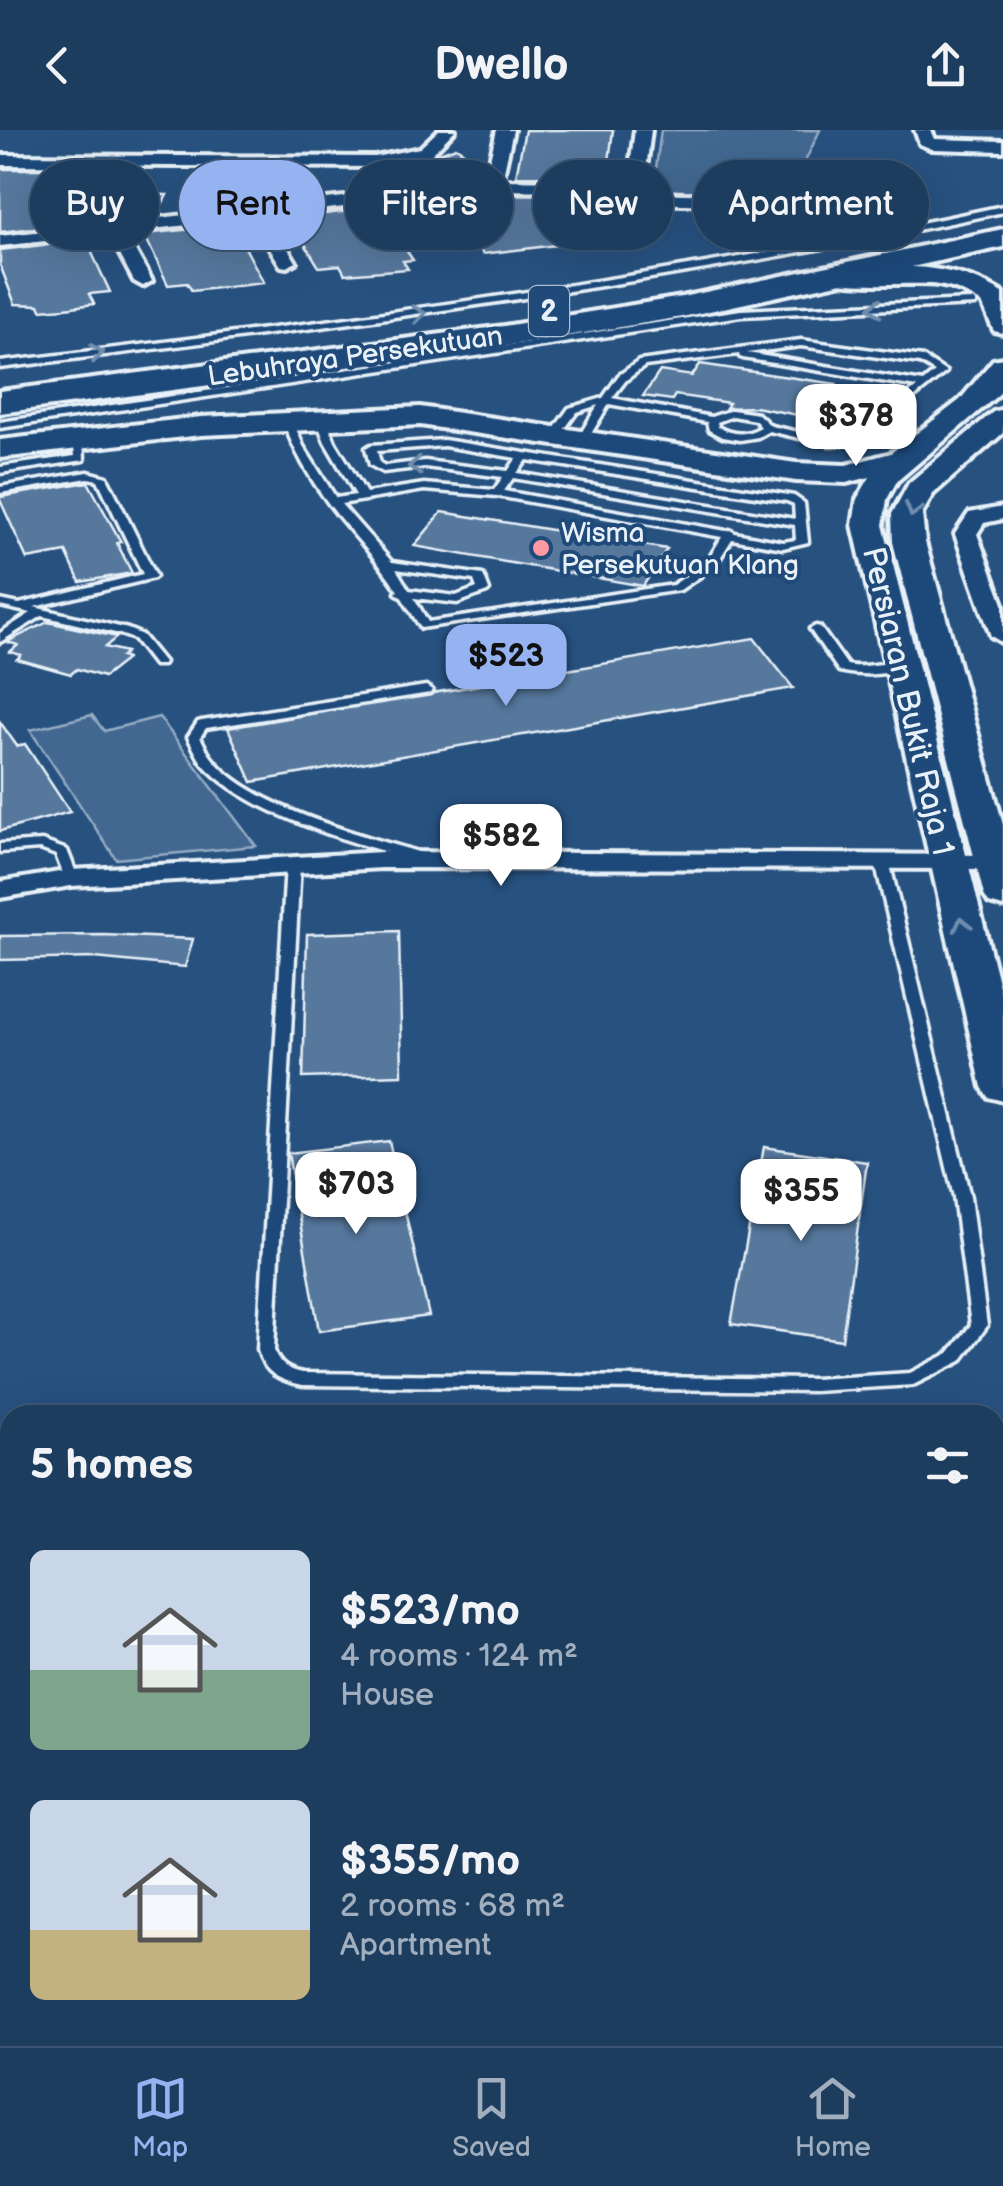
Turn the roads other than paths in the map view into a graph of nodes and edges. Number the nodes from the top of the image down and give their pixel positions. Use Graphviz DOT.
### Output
graph roads {
  1 [pos="447,130"];
  2 [pos="505,130"];
  3 [pos="642,130"];
  4 [pos="923,130"];
  5 [pos="1003,146"];
  6 [pos="0,160"];
  7 [pos="498,160"];
  8 [pos="638,160"];
  9 [pos="1003,209"];
  10 [pos="1003,224"];
  11 [pos="30,237"];
  12 [pos="1003,238"];
  13 [pos="0,241"];
  14 [pos="126,250"];
  15 [pos="280,250"];
  16 [pos="288,262"];
  17 [pos="835,275"];
  18 [pos="142,281"];
  19 [pos="972,303"];
  20 [pos="682,307"];
  21 [pos="1003,325"];
  22 [pos="649,327"];
  23 [pos="730,352"];
  24 [pos="0,365"];
  25 [pos="1003,366"];
  26 [pos="925,384"];
  27 [pos="0,385"];
  28 [pos="605,400"];
  29 [pos="0,402"];
  30 [pos="1003,418"];
  31 [pos="322,420"];
  32 [pos="712,420"];
  33 [pos="288,421"];
  34 [pos="0,425"];
  35 [pos="767,428"];
  36 [pos="78,437"];
  37 [pos="568,438"];
  38 [pos="0,448"];
  39 [pos="524,456"];
  40 [pos="904,458"];
  41 [pos="0,470"];
  42 [pos="796,472"];
  43 [pos="512,475"];
  44 [pos="674,480"];
  45 [pos="0,490"];
  46 [pos="497,493"];
  47 [pos="363,497"];
  48 [pos="658,500"];
  49 [pos="333,502"];
  50 [pos="1003,513"];
  51 [pos="647,519"];
  52 [pos="800,523"];
  53 [pos="868,526"];
  54 [pos="730,533"];
  55 [pos="388,566"];
  56 [pos="402,593"];
  57 [pos="0,603"];
  58 [pos="20,607"];
  59 [pos="39,613"];
  60 [pos="816,629"];
  61 [pos="1003,636"];
  62 [pos="0,638"];
  63 [pos="158,662"];
  64 [pos="901,666"];
  65 [pos="426,690"];
  66 [pos="0,848"];
  67 [pos="428,860"];
  68 [pos="882,861"];
  69 [pos="946,862"];
  70 [pos="294,864"];
  71 [pos="71,878"];
  72 [pos="999,879"];
  73 [pos="0,890"];
  74 [pos="1003,1087"];
  1 -- 6 [label="street"];
  2 -- 7 [label="street"];
  3 -- 8 [label="street"];
  4 -- 5 [label="street"];
  24 -- 9 [label="lane, one-way"];
  10 -- 27 [label="highway, Lebuhraya Persekutuan / 2"];
  11 -- 13 [label="street"];
  12 -- 17 [label="highway, Lebuhraya Persekutuan / 2"];
  14 -- 18 [label="street"];
  15 -- 16 [label="street"];
  17 -- 20 [label="highway, Lebuhraya Persekutuan / 2"];
  17 -- 21 [label="street"];
  19 -- 22 [label="lane, one-way"];
  20 -- 22 [label="lane"];
  20 -- 29 [label="highway, Lebuhraya Persekutuan / 2"];
  22 -- 34 [label="lane"];
  23 -- 26 [label="lane"];
  23 -- 26 [label="lane"];
  23 -- 28 [label="lane"];
  25 -- 40 [label="street, Persiaran Bukit Raja 1"];
  26 -- 35 [label="lane"];
  28 -- 32 [label="lane"];
  28 -- 37 [label="lane"];
  28 -- 37 [label="lane"];
  30 -- 72 [label="street, Persiaran Bukit Raja 1, one-way"];
  31 -- 33 [label="street"];
  31 -- 37 [label="street"];
  31 -- 47 [label="lane"];
  32 -- 35 [label="lane"];
  32 -- 35 [label="lane"];
  33 -- 36 [label="street"];
  33 -- 49 [label="lane"];
  36 -- 38 [label="street"];
  36 -- 41 [label="lane"];
  37 -- 42 [label="street"];
  39 -- 43 [label="lane"];
  43 -- 39 [label="lane, one-way"];
  39 -- 44 [label="lane"];
  40 -- 42 [label="street"];
  40 -- 53 [label="street, Persiaran Bukit Raja 1"];
  42 -- 53 [label="street"];
  43 -- 46 [label="lane"];
  43 -- 48 [label="lane"];
  44 -- 48 [label="lane"];
  44 -- 52 [label="lane"];
  45 -- 58 [label="lane"];
  46 -- 47 [label="lane"];
  46 -- 51 [label="lane"];
  47 -- 49 [label="lane"];
  48 -- 51 [label="lane"];
  48 -- 52 [label="lane"];
  49 -- 55 [label="lane"];
  50 -- 61 [label="street"];
  51 -- 54 [label="lane"];
  52 -- 54 [label="lane"];
  53 -- 64 [label="street, Persiaran Bukit Raja 1"];
  54 -- 56 [label="lane"];
  55 -- 56 [label="lane"];
  55 -- 56 [label="lane"];
  57 -- 58 [label="lane"];
  58 -- 59 [label="lane"];
  59 -- 62 [label="lane"];
  59 -- 63 [label="lane"];
  60 -- 64 [label="lane"];
  64 -- 69 [label="street, Persiaran Bukit Raja 1"];
  65 -- 67 [label="lane"];
  66 -- 71 [label="lane"];
  67 -- 68 [label="street"];
  67 -- 70 [label="street"];
  68 -- 69 [label="street"];
  68 -- 70 [label="lane"];
  69 -- 72 [label="street"];
  74 -- 69 [label="street, Persiaran Bukit Raja 1, one-way"];
  70 -- 71 [label="street"];
  71 -- 73 [label="street"];
}
